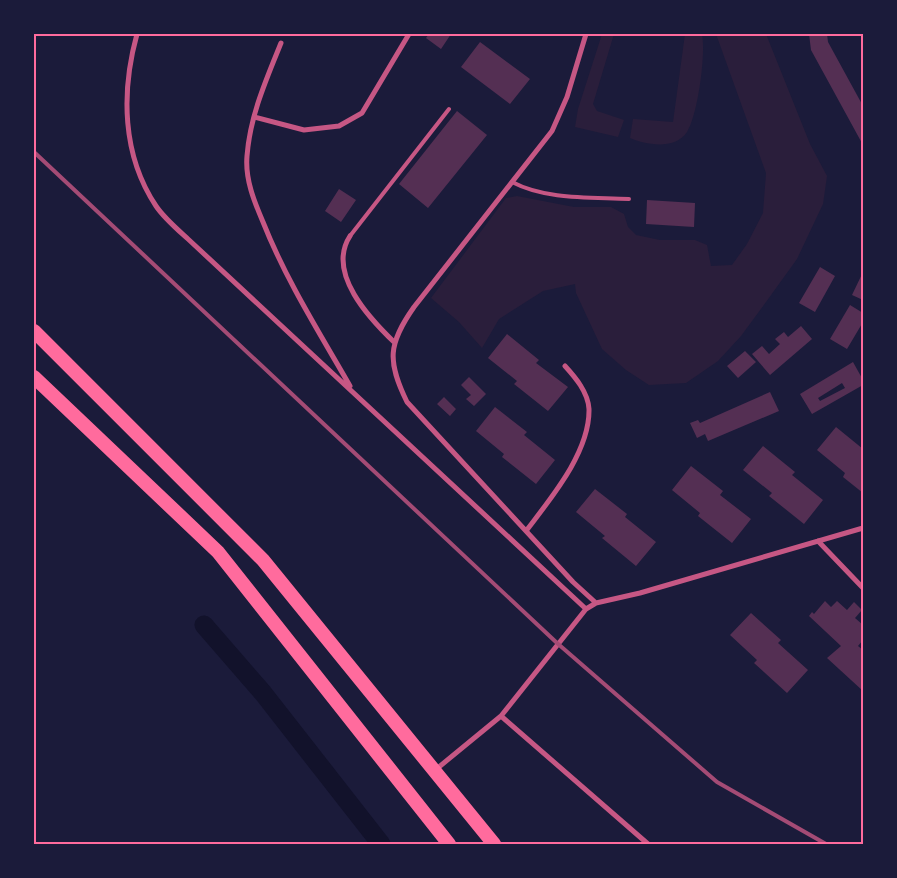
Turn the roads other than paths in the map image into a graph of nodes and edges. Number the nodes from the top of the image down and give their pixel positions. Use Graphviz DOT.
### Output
graph roads {
  1 [pos="137,34"];
  2 [pos="409,34"];
  3 [pos="586,34"];
  4 [pos="281,43"];
  5 [pos="449,109"];
  6 [pos="254,117"];
  7 [pos="512,182"];
  8 [pos="629,199"];
  9 [pos="350,236"];
  10 [pos="34,331"];
  11 [pos="395,343"];
  12 [pos="565,366"];
  13 [pos="34,377"];
  14 [pos="353,391"];
  15 [pos="863,528"];
  16 [pos="526,531"];
  17 [pos="818,541"];
  18 [pos="863,588"];
  19 [pos="596,604"];
  20 [pos="586,609"];
  21 [pos="501,716"];
  22 [pos="434,771"];
  23 [pos="449,844"];
  24 [pos="494,844"];
  25 [pos="648,844"];
  1 -- 14 [label="street"];
  2 -- 6 [label="street"];
  3 -- 7 [label="street"];
  4 -- 6 [label="street"];
  5 -- 9 [label="lane"];
  6 -- 14 [label="street"];
  7 -- 8 [label="lane"];
  7 -- 11 [label="street"];
  9 -- 11 [label="street"];
  10 -- 22 [label="highway"];
  11 -- 16 [label="street"];
  12 -- 16 [label="street"];
  13 -- 23 [label="highway"];
  14 -- 20 [label="street"];
  15 -- 17 [label="street"];
  16 -- 19 [label="street"];
  17 -- 18 [label="street"];
  17 -- 19 [label="street"];
  19 -- 20 [label="street"];
  20 -- 21 [label="street"];
  21 -- 22 [label="street"];
  21 -- 25 [label="street"];
  22 -- 24 [label="highway"];
}
